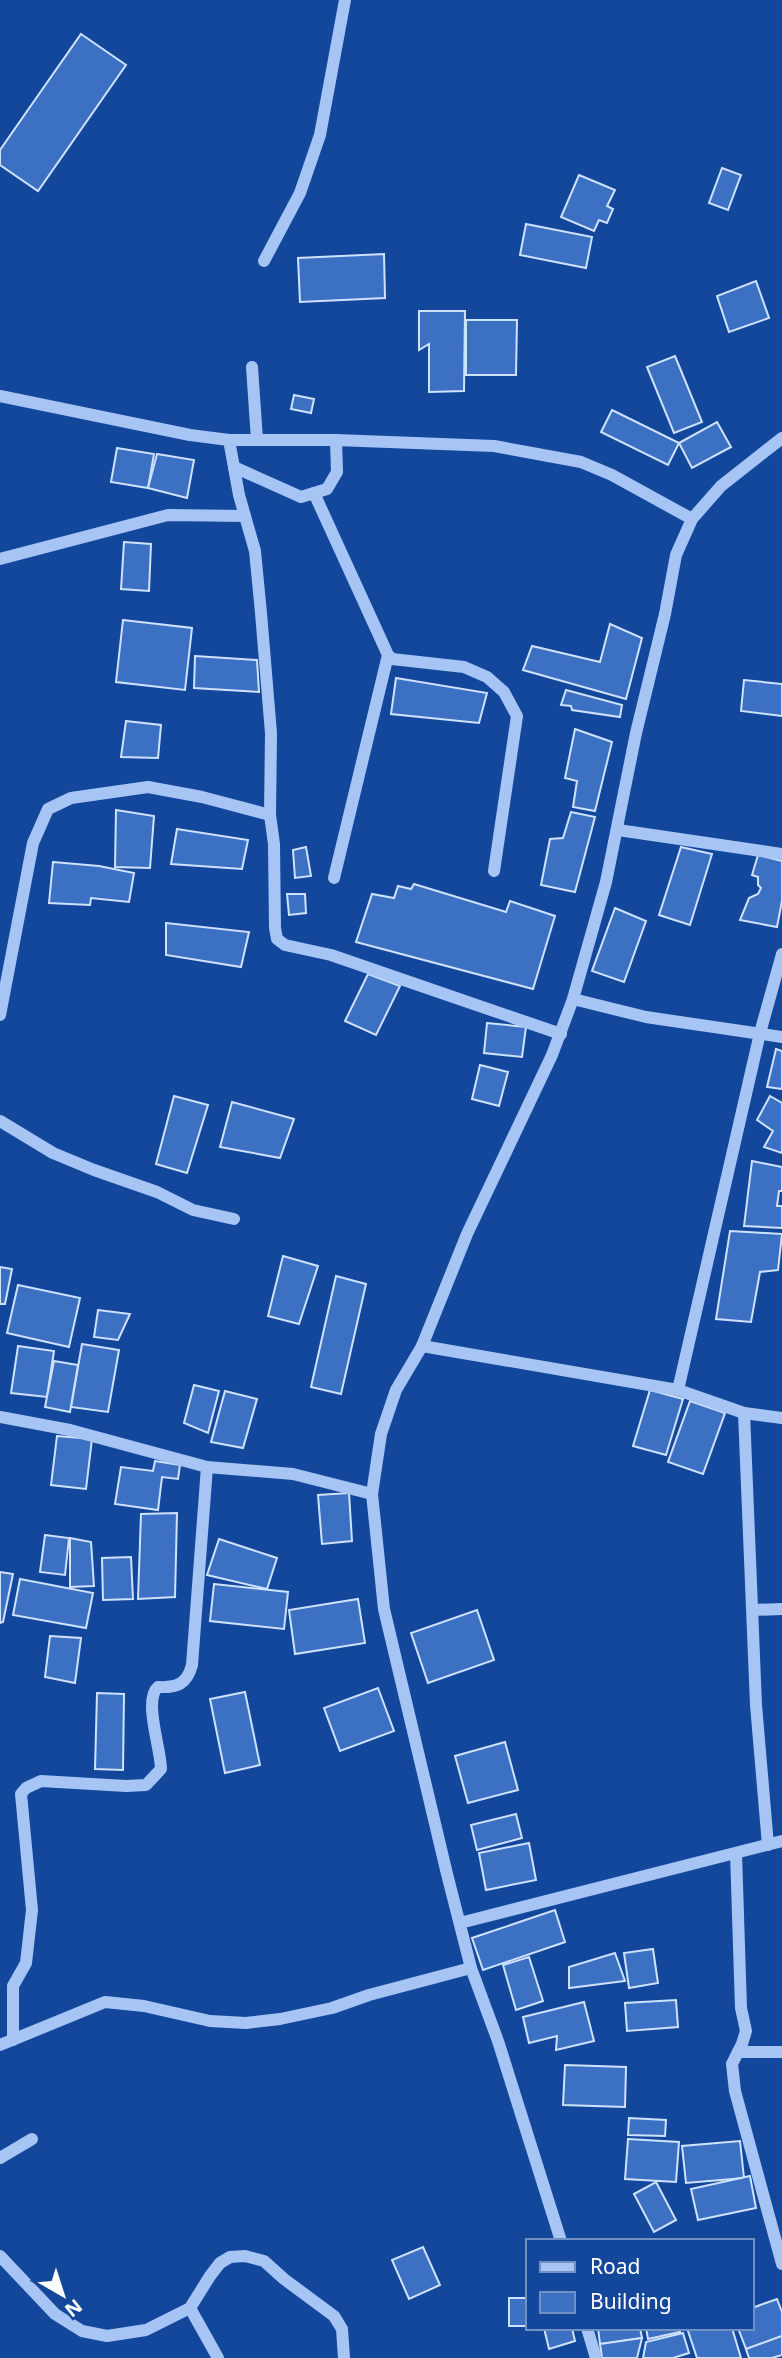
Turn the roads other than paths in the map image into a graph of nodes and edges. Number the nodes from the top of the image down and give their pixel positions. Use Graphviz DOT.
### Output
graph roads {
  1 [pos="345,0"];
  2 [pos="264,261"];
  3 [pos="252,367"];
  4 [pos="0,396"];
  5 [pos="782,438"];
  6 [pos="229,440"];
  7 [pos="257,440"];
  8 [pos="336,440"];
  9 [pos="234,467"];
  10 [pos="314,493"];
  11 [pos="245,516"];
  12 [pos="692,519"];
  13 [pos="0,559"];
  14 [pos="388,655"];
  15 [pos="270,815"];
  16 [pos="618,830"];
  17 [pos="782,854"];
  18 [pos="494,871"];
  19 [pos="334,878"];
  20 [pos="782,954"];
  21 [pos="573,999"];
  22 [pos="0,1015"];
  23 [pos="760,1033"];
  24 [pos="561,1034"];
  25 [pos="782,1037"];
  26 [pos="0,1121"];
  27 [pos="234,1219"];
  28 [pos="422,1346"];
  29 [pos="678,1391"];
  30 [pos="744,1413"];
  31 [pos="0,1418"];
  32 [pos="782,1418"];
  33 [pos="207,1467"];
  34 [pos="372,1494"];
  35 [pos="782,1609"];
  36 [pos="753,1610"];
  37 [pos="782,1841"];
  38 [pos="768,1845"];
  39 [pos="736,1853"];
  40 [pos="460,1923"];
  41 [pos="471,1968"];
  42 [pos="13,2040"];
  43 [pos="0,2045"];
  44 [pos="738,2052"];
  45 [pos="782,2052"];
  46 [pos="32,2139"];
  47 [pos="0,2158"];
  48 [pos="560,2239"];
  49 [pos="0,2256"];
  50 [pos="782,2264"];
  51 [pos="190,2308"];
  52 [pos="588,2330"];
  53 [pos="218,2358"];
  54 [pos="344,2358"];
  55 [pos="596,2358"];
  1 -- 2 [label="street"];
  3 -- 7 [label="street"];
  4 -- 6 [label="street"];
  5 -- 12 [label="street"];
  6 -- 7 [label="street"];
  6 -- 9 [label="street"];
  7 -- 8 [label="street"];
  8 -- 10 [label="street"];
  8 -- 12 [label="street"];
  9 -- 10 [label="street"];
  9 -- 11 [label="street"];
  10 -- 14 [label="street"];
  11 -- 13 [label="street"];
  11 -- 15 [label="street"];
  12 -- 16 [label="street"];
  14 -- 18 [label="street"];
  14 -- 19 [label="street"];
  15 -- 22 [label="street"];
  15 -- 24 [label="street"];
  16 -- 17 [label="street"];
  16 -- 21 [label="street"];
  20 -- 23 [label="street"];
  21 -- 23 [label="street"];
  21 -- 24 [label="street"];
  23 -- 25 [label="street"];
  23 -- 29 [label="street"];
  24 -- 28 [label="street"];
  26 -- 27 [label="street"];
  28 -- 29 [label="street"];
  28 -- 34 [label="street"];
  29 -- 30 [label="street"];
  30 -- 32 [label="street"];
  30 -- 36 [label="street"];
  31 -- 33 [label="street"];
  33 -- 34 [label="street"];
  33 -- 42 [label="street"];
  34 -- 40 [label="street"];
  35 -- 36 [label="street"];
  36 -- 38 [label="street"];
  37 -- 38 [label="street"];
  38 -- 39 [label="street"];
  39 -- 40 [label="street"];
  39 -- 44 [label="street"];
  40 -- 41 [label="street"];
  41 -- 42 [label="street"];
  41 -- 48 [label="street"];
  42 -- 43 [label="street"];
  44 -- 45 [label="street"];
  44 -- 50 [label="street"];
  46 -- 47 [label="street"];
  49 -- 51 [label="street"];
  51 -- 53 [label="street"];
  51 -- 54 [label="street"];
  52 -- 55 [label="street"];
}
